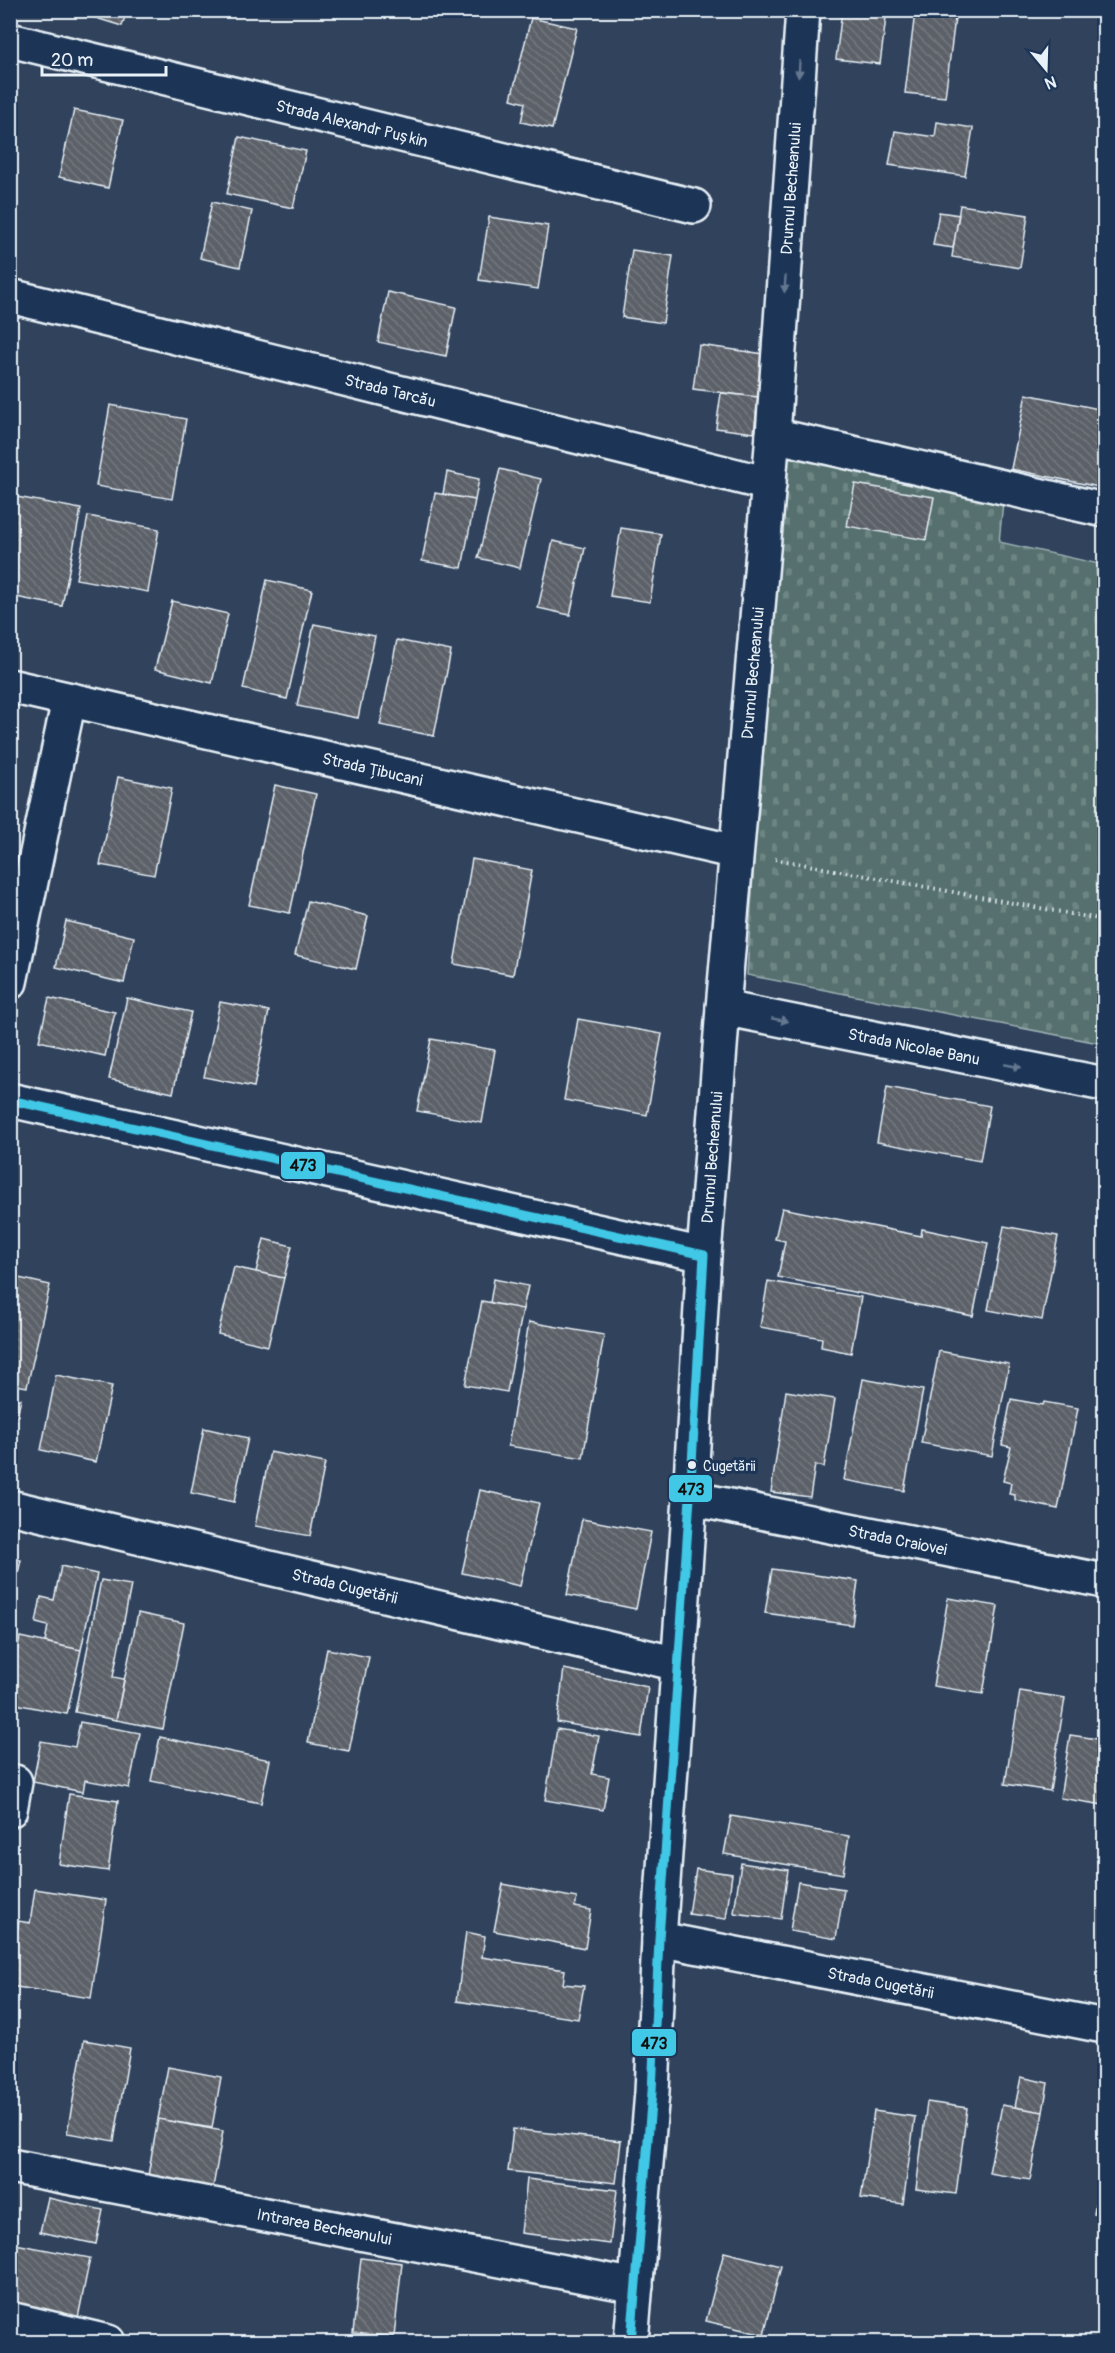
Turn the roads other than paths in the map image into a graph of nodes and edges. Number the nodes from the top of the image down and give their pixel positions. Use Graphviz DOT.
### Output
graph roads {
  1 [pos="803,10"];
  2 [pos="10,40"];
  3 [pos="694,206"];
  4 [pos="10,296"];
  5 [pos="773,435"];
  6 [pos="769,484"];
  7 [pos="1104,510"];
  8 [pos="10,686"];
  9 [pos="69,700"];
  10 [pos="736,852"];
  11 [pos="10,982"];
  12 [pos="723,1008"];
  13 [pos="1104,1084"];
  14 [pos="10,1100"];
  15 [pos="704,1256"];
  16 [pos="690,1498"];
  17 [pos="10,1507"];
  18 [pos="1104,1581"];
  19 [pos="678,1664"];
  20 [pos="659,1939"];
  21 [pos="1104,2026"];
  22 [pos="10,2166"];
  23 [pos="636,2286"];
  24 [pos="10,2319"];
  25 [pos="108,2343"];
  26 [pos="631,2343"];
  1 -- 5 [label="street, Drumul Becheanului, one-way"];
  2 -- 3 [label="street, Strada Alexandr Pușkin"];
  4 -- 6 [label="street, Strada Tarcău"];
  5 -- 6 [label="street, Drumul Becheanului"];
  5 -- 7 [label="street"];
  6 -- 10 [label="street, Drumul Becheanului"];
  8 -- 9 [label="street, Strada Țibucani"];
  9 -- 10 [label="street, Strada Țibucani"];
  9 -- 11 [label="street"];
  10 -- 12 [label="street, Drumul Becheanului"];
  12 -- 13 [label="street, Strada Nicolae Banu, one-way"];
  12 -- 15 [label="street, Drumul Becheanului"];
  14 -- 15 [label="street"];
  15 -- 16 [label="street, Drumul Becheanului"];
  16 -- 18 [label="street, Strada Craiovei"];
  16 -- 19 [label="street, Drumul Becheanului"];
  17 -- 19 [label="street, Strada Cugetării"];
  19 -- 20 [label="street, Drumul Becheanului"];
  20 -- 21 [label="street, Strada Cugetării"];
  20 -- 23 [label="street, Drumul Becheanului"];
  22 -- 23 [label="street, Intrarea Becheanului"];
  23 -- 26 [label="street, Drumul Becheanului"];
  24 -- 25 [label="street"];
}
